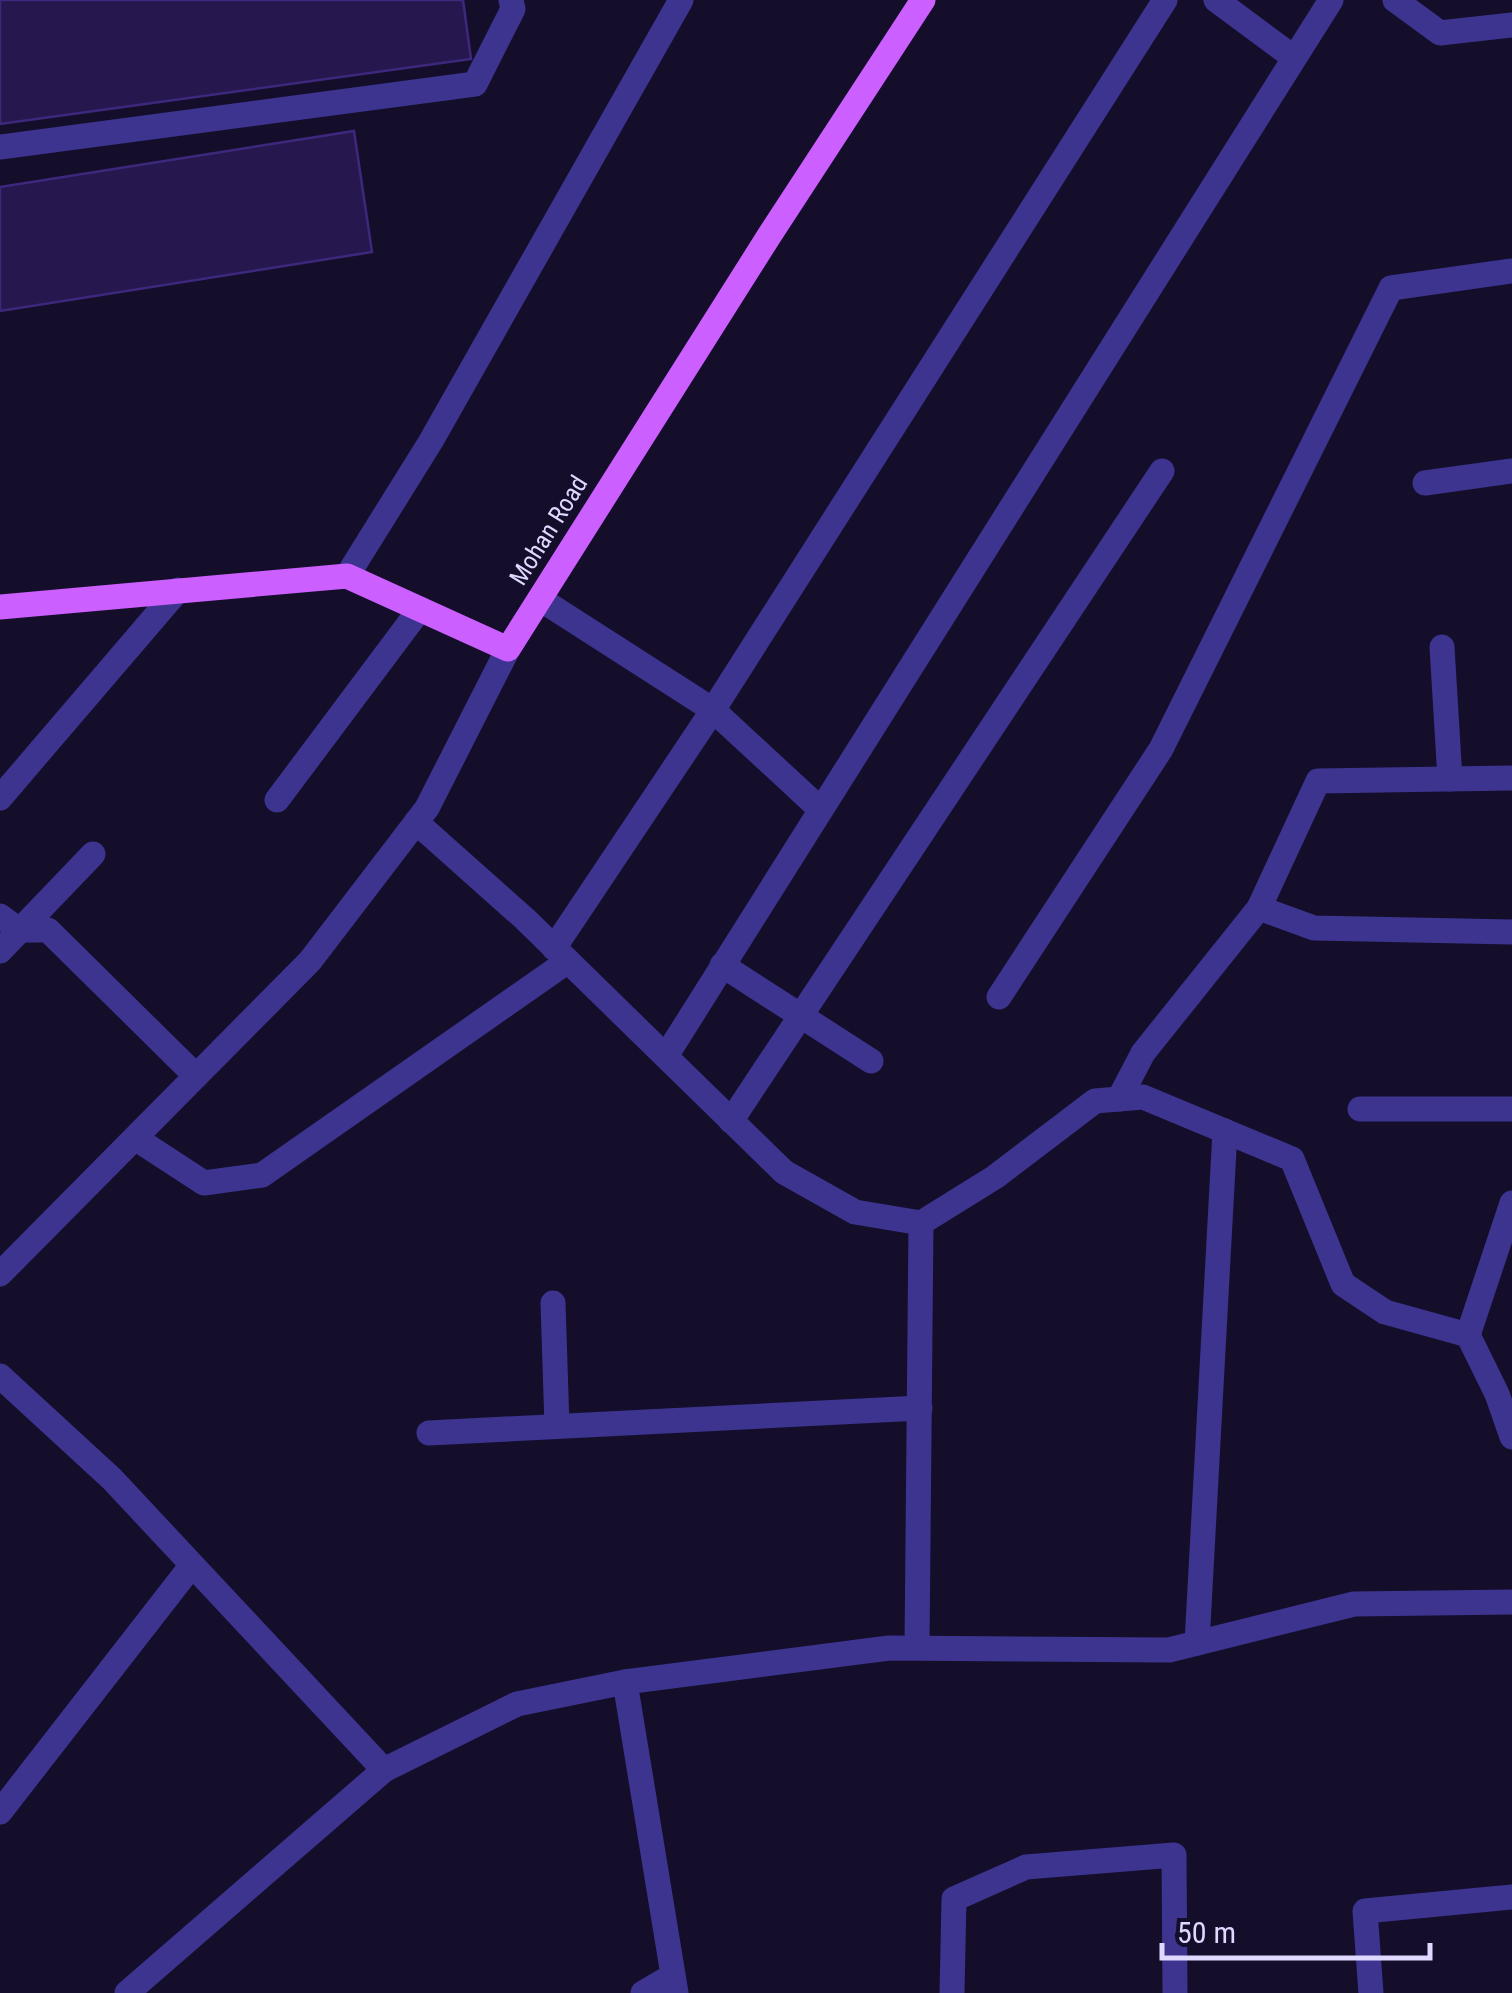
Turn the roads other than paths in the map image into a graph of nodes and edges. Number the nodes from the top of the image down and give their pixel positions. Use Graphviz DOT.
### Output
graph roads {
  1 [pos="511,0"];
  2 [pos="681,0"];
  3 [pos="923,0"];
  4 [pos="1165,0"];
  5 [pos="1216,0"];
  6 [pos="1331,0"];
  7 [pos="1395,0"];
  8 [pos="1512,25"];
  9 [pos="1293,58"];
  10 [pos="0,147"];
  11 [pos="1512,270"];
  12 [pos="1162,471"];
  13 [pos="1512,471"];
  14 [pos="1425,483"];
  15 [pos="347,576"];
  16 [pos="178,590"];
  17 [pos="540,600"];
  18 [pos="0,607"];
  19 [pos="420,609"];
  20 [pos="1442,647"];
  21 [pos="508,650"];
  22 [pos="713,710"];
  23 [pos="1512,778"];
  24 [pos="1450,779"];
  25 [pos="0,798"];
  26 [pos="277,800"];
  27 [pos="820,809"];
  28 [pos="416,822"];
  29 [pos="93,854"];
  30 [pos="1259,908"];
  31 [pos="10,923"];
  32 [pos="1512,932"];
  33 [pos="0,951"];
  34 [pos="561,954"];
  35 [pos="722,965"];
  36 [pos="999,997"];
  37 [pos="800,1016"];
  38 [pos="666,1056"];
  39 [pos="870,1061"];
  40 [pos="196,1076"];
  41 [pos="1119,1099"];
  42 [pos="1512,1109"];
  43 [pos="1360,1110"];
  44 [pos="731,1120"];
  45 [pos="1224,1131"];
  46 [pos="135,1138"];
  47 [pos="1512,1203"];
  48 [pos="921,1223"];
  49 [pos="1505,1248"];
  50 [pos="0,1274"];
  51 [pos="553,1303"];
  52 [pos="1468,1335"];
  53 [pos="0,1376"];
  54 [pos="920,1408"];
  55 [pos="557,1426"];
  56 [pos="429,1433"];
  57 [pos="1512,1437"];
  58 [pos="192,1564"];
  59 [pos="1512,1602"];
  60 [pos="1197,1643"];
  61 [pos="917,1647"];
  62 [pos="625,1682"];
  63 [pos="384,1770"];
  64 [pos="0,1812"];
  65 [pos="1512,1897"];
  66 [pos="674,1985"];
  67 [pos="128,1993"];
  68 [pos="643,1993"];
  69 [pos="952,1993"];
  70 [pos="1175,1993"];
  71 [pos="1372,1993"];
  1 -- 10 [label="street"];
  2 -- 15 [label="street"];
  3 -- 17 [label="main road, Mohan Road"];
  4 -- 22 [label="street"];
  5 -- 9 [label="street"];
  6 -- 9 [label="street"];
  7 -- 8 [label="street"];
  9 -- 27 [label="street"];
  11 -- 36 [label="street"];
  12 -- 37 [label="street"];
  13 -- 14 [label="street"];
  15 -- 16 [label="main road"];
  15 -- 19 [label="main road"];
  16 -- 18 [label="main road"];
  16 -- 25 [label="street"];
  17 -- 21 [label="main road, Mohan Road"];
  17 -- 22 [label="street"];
  19 -- 21 [label="main road"];
  19 -- 26 [label="street"];
  20 -- 24 [label="street"];
  21 -- 28 [label="street"];
  22 -- 27 [label="street"];
  22 -- 34 [label="street"];
  23 -- 24 [label="street"];
  24 -- 30 [label="street"];
  27 -- 35 [label="street"];
  28 -- 34 [label="street"];
  28 -- 40 [label="street"];
  29 -- 31 [label="street"];
  30 -- 32 [label="street"];
  30 -- 41 [label="street"];
  31 -- 33 [label="street"];
  31 -- 40 [label="street"];
  34 -- 38 [label="street"];
  34 -- 46 [label="street"];
  35 -- 37 [label="street"];
  35 -- 38 [label="street"];
  37 -- 39 [label="street"];
  37 -- 44 [label="street"];
  38 -- 44 [label="street"];
  40 -- 46 [label="street"];
  41 -- 45 [label="street"];
  41 -- 48 [label="street"];
  42 -- 43 [label="street"];
  44 -- 48 [label="street"];
  45 -- 52 [label="street"];
  45 -- 60 [label="street"];
  46 -- 50 [label="street"];
  47 -- 49 [label="street"];
  48 -- 54 [label="street"];
  49 -- 52 [label="street"];
  51 -- 55 [label="street"];
  52 -- 57 [label="street"];
  53 -- 58 [label="street"];
  54 -- 55 [label="street"];
  54 -- 61 [label="street"];
  55 -- 56 [label="street"];
  58 -- 63 [label="street"];
  58 -- 64 [label="street"];
  59 -- 60 [label="street"];
  60 -- 61 [label="street"];
  61 -- 62 [label="street"];
  62 -- 63 [label="street"];
  62 -- 66 [label="street"];
  63 -- 67 [label="street"];
  65 -- 71 [label="street"];
  66 -- 68 [label="street"];
  69 -- 70 [label="street"];
}
